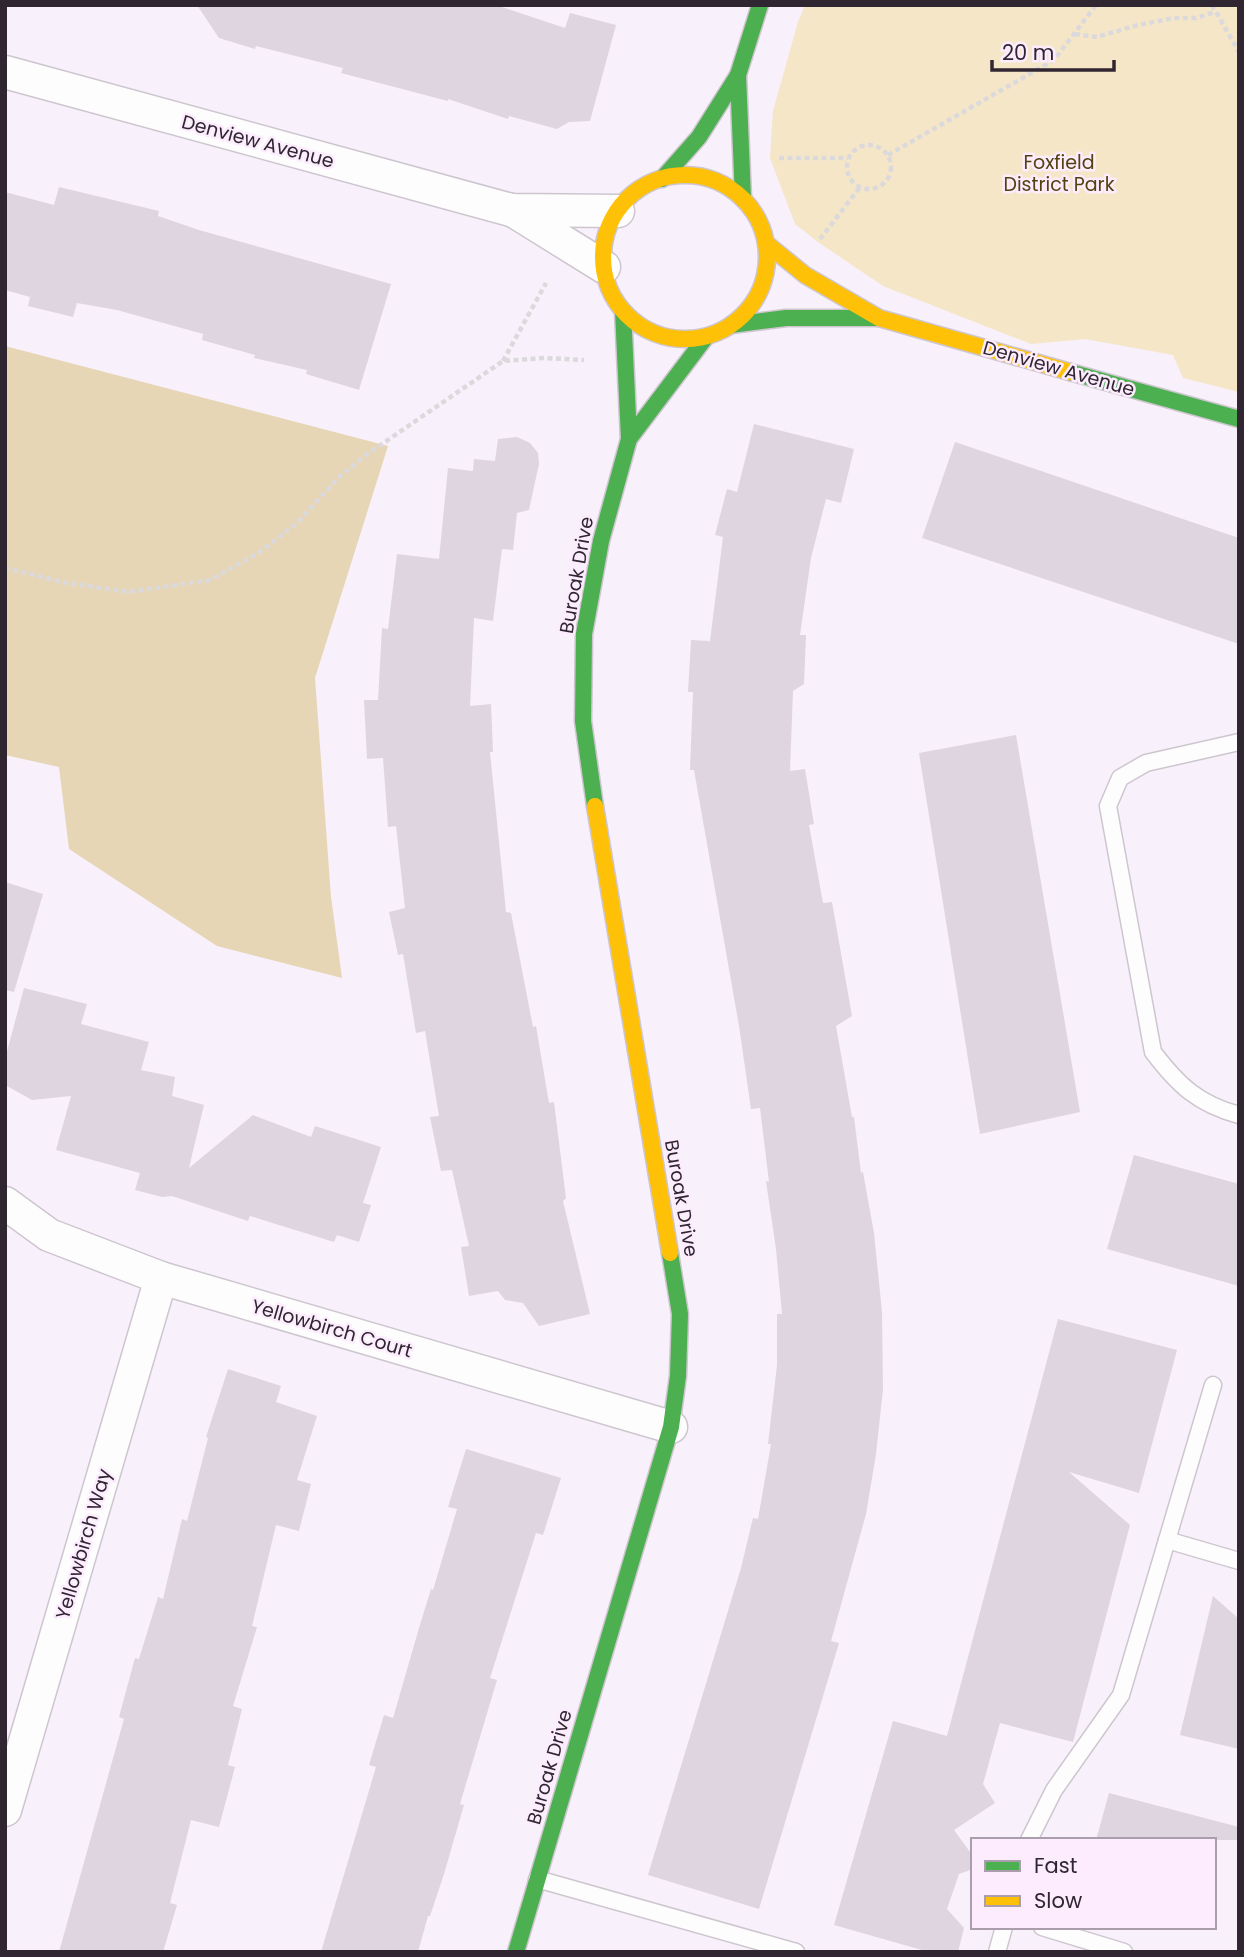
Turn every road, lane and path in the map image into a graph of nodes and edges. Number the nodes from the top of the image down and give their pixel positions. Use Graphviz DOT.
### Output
graph roads {
  1 [pos="760,5"];
  2 [pos="1096,5"];
  3 [pos="1212,5"];
  4 [pos="1215,12"];
  5 [pos="1074,34"];
  6 [pos="1239,52"];
  7 [pos="5,72"];
  8 [pos="738,75"];
  9 [pos="888,155"];
  10 [pos="770,158"];
  11 [pos="848,158"];
  12 [pos="662,179"];
  13 [pos="860,187"];
  14 [pos="743,199"];
  15 [pos="510,209"];
  16 [pos="618,211"];
  17 [pos="818,242"];
  18 [pos="767,244"];
  19 [pos="604,267"];
  20 [pos="546,283"];
  21 [pos="623,311"];
  22 [pos="879,318"];
  23 [pos="731,325"];
  24 [pos="706,337"];
  25 [pos="503,360"];
  26 [pos="584,360"];
  27 [pos="1239,419"];
  28 [pos="629,439"];
  29 [pos="5,568"];
  30 [pos="1239,742"];
  31 [pos="1239,1115"];
  32 [pos="5,1203"];
  33 [pos="161,1278"];
  34 [pos="1213,1385"];
  35 [pos="671,1427"];
  36 [pos="1167,1541"];
  37 [pos="1239,1561"];
  38 [pos="5,1810"];
  39 [pos="1030,1838"];
  40 [pos="537,1879"];
  41 [pos="1003,1929"];
  42 [pos="1049,1929"];
  43 [pos="516,1952"];
  44 [pos="796,1952"];
  45 [pos="997,1952"];
  46 [pos="1124,1952"];
  1 -- 8 [label="street"];
  2 -- 5 [label="path"];
  3 -- 4 [label="path"];
  4 -- 5 [label="path"];
  4 -- 6 [label="path"];
  5 -- 9 [label="path"];
  7 -- 15 [label="street, Denview Avenue"];
  8 -- 12 [label="street"];
  8 -- 14 [label="street"];
  9 -- 11 [label="path"];
  9 -- 13 [label="path"];
  10 -- 11 [label="path"];
  11 -- 13 [label="path"];
  12 -- 14 [label="street"];
  12 -- 16 [label="street"];
  13 -- 17 [label="path"];
  14 -- 18 [label="street"];
  15 -- 16 [label="street, Denview Avenue"];
  15 -- 19 [label="street, Denview Avenue"];
  16 -- 19 [label="street"];
  18 -- 22 [label="street, Denview Avenue"];
  18 -- 23 [label="street"];
  19 -- 21 [label="street"];
  20 -- 25 [label="path"];
  21 -- 24 [label="street"];
  21 -- 28 [label="street, Buroak Drive"];
  22 -- 23 [label="street, Denview Avenue"];
  22 -- 27 [label="street, Denview Avenue"];
  23 -- 24 [label="street"];
  24 -- 28 [label="street, Buroak Drive"];
  25 -- 26 [label="path"];
  25 -- 29 [label="path"];
  28 -- 35 [label="street, Buroak Drive"];
  30 -- 31 [label="lane"];
  32 -- 33 [label="street, Yellowbirch Court"];
  33 -- 35 [label="street, Yellowbirch Court"];
  33 -- 38 [label="street, Yellowbirch Way"];
  34 -- 36 [label="lane"];
  35 -- 40 [label="street, Buroak Drive"];
  36 -- 37 [label="lane"];
  36 -- 39 [label="lane"];
  40 -- 43 [label="street, Buroak Drive"];
  40 -- 44 [label="lane"];
  41 -- 45 [label="lane"];
  42 -- 46 [label="lane"];
}
